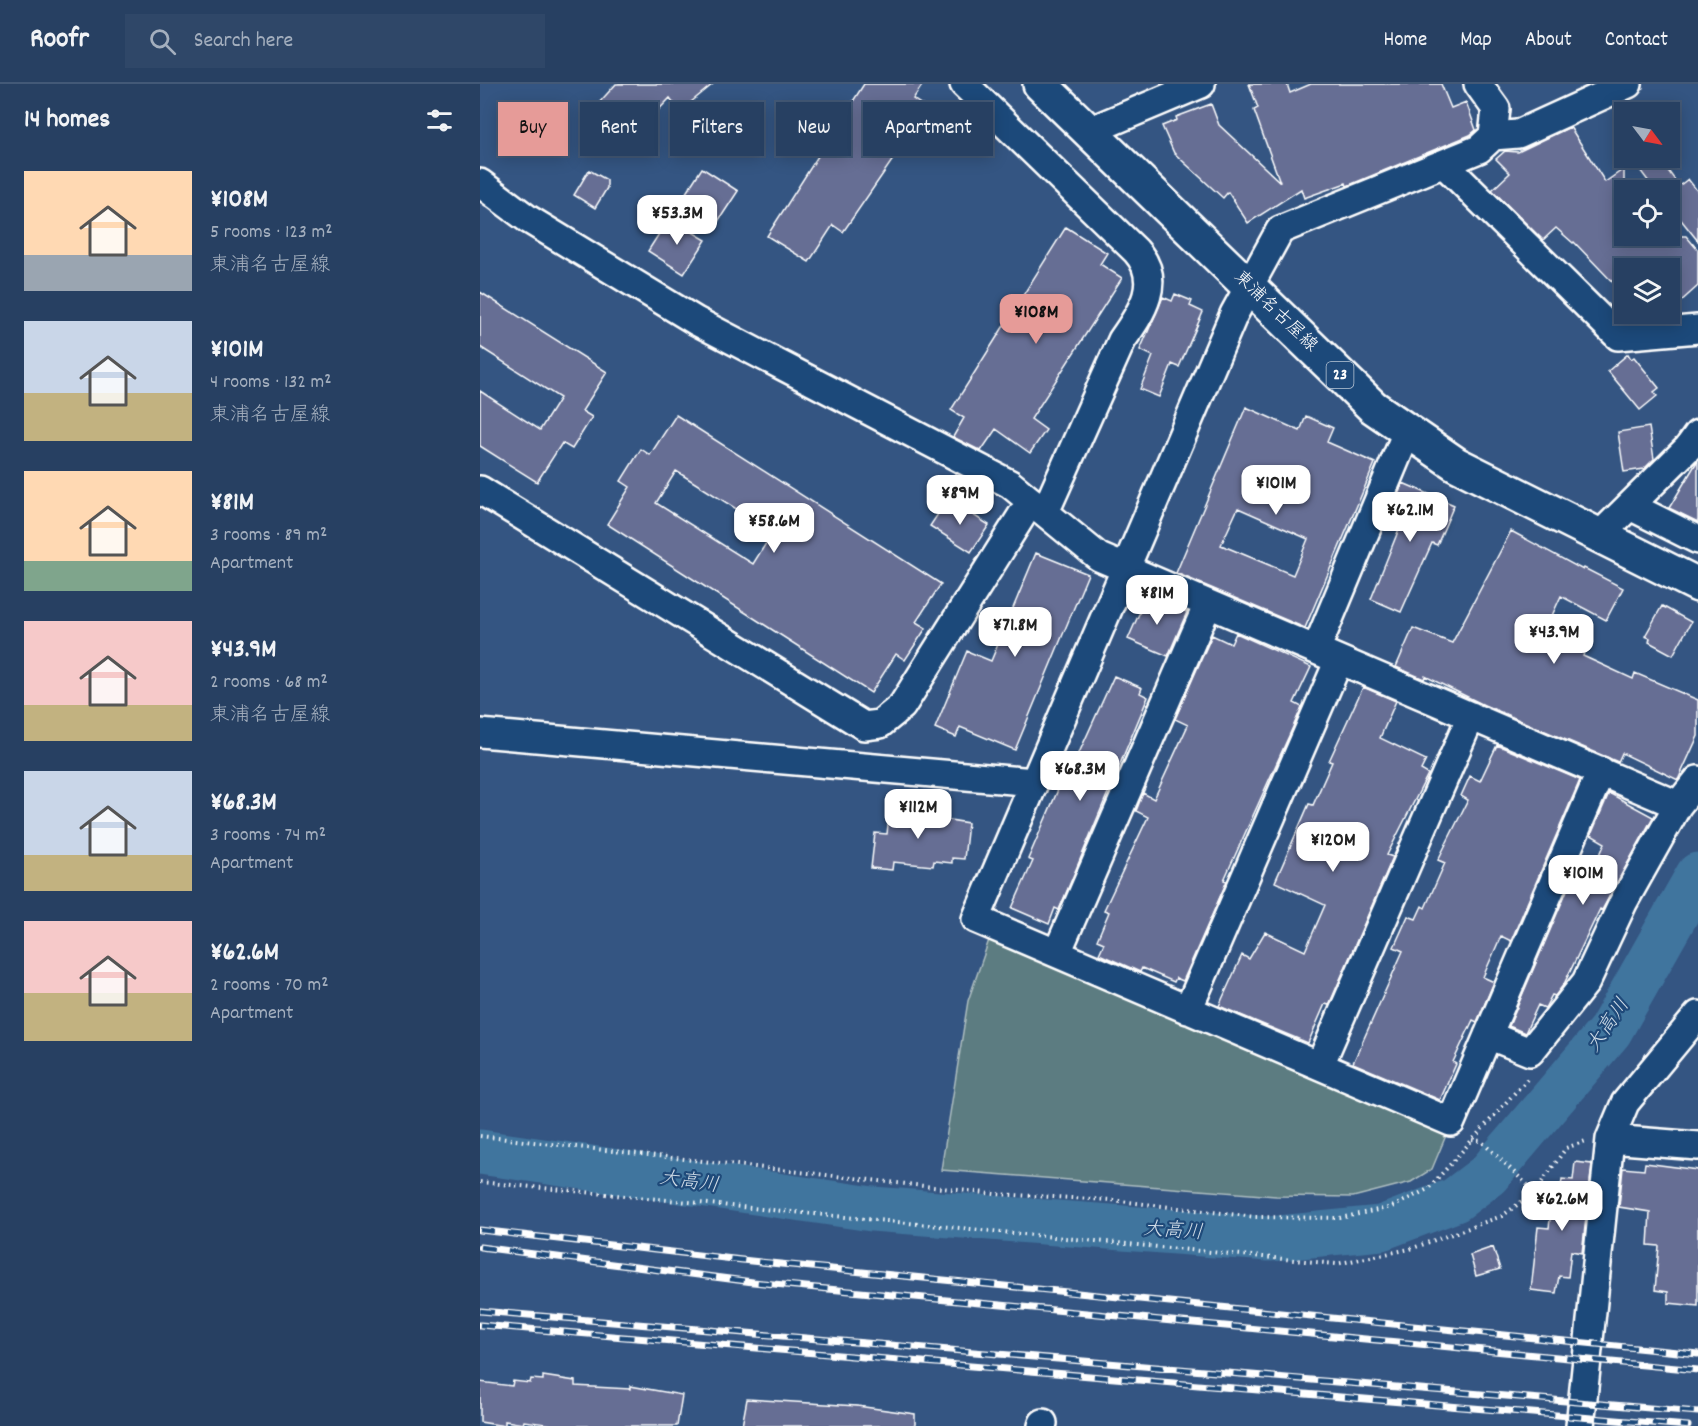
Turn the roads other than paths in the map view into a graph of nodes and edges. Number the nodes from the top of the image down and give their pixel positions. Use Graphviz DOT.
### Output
graph roads {
  1 [pos="964,84"];
  2 [pos="1040,84"];
  3 [pos="1201,84"];
  4 [pos="1478,84"];
  5 [pos="1629,84"];
  6 [pos="1089,131"];
  7 [pos="1493,135"];
  8 [pos="1444,164"];
  9 [pos="480,183"];
  10 [pos="1249,286"];
  11 [pos="1698,329"];
  12 [pos="1407,432"];
  13 [pos="1698,434"];
  14 [pos="480,490"];
  15 [pos="1037,506"];
  16 [pos="1630,506"];
  17 [pos="1600,535"];
  18 [pos="1698,540"];
  19 [pos="1126,569"];
  20 [pos="1698,585"];
  21 [pos="1208,604"];
  22 [pos="1328,655"];
  23 [pos="1471,716"];
  24 [pos="480,733"];
  25 [pos="1601,771"];
  26 [pos="1698,780"];
  27 [pos="1034,782"];
  28 [pos="1678,805"];
  29 [pos="1057,953"];
  30 [pos="1188,1010"];
  31 [pos="1698,1015"];
  32 [pos="1488,1035"];
  33 [pos="1320,1065"];
  34 [pos="1610,1139"];
  35 [pos="1698,1146"];
  36 [pos="1580,1426"];
  1 -- 15 [label="street"];
  2 -- 6 [label="main road, 東浦名古屋線 / 23"];
  3 -- 6 [label="street"];
  4 -- 7 [label="street"];
  5 -- 7 [label="street"];
  6 -- 10 [label="main road, 東浦名古屋線 / 23"];
  7 -- 8 [label="street"];
  8 -- 10 [label="street"];
  8 -- 11 [label="street"];
  9 -- 15 [label="street"];
  10 -- 12 [label="main road, 東浦名古屋線 / 23"];
  10 -- 19 [label="street"];
  12 -- 17 [label="main road, 東浦名古屋線 / 23"];
  12 -- 22 [label="street"];
  13 -- 16 [label="street"];
  14 -- 15 [label="street"];
  15 -- 19 [label="street"];
  16 -- 17 [label="street"];
  16 -- 18 [label="street"];
  17 -- 20 [label="main road, 東浦名古屋線 / 23"];
  19 -- 21 [label="street"];
  19 -- 27 [label="street"];
  21 -- 22 [label="street"];
  21 -- 29 [label="street"];
  22 -- 23 [label="street"];
  22 -- 30 [label="street"];
  23 -- 25 [label="street"];
  23 -- 33 [label="street"];
  24 -- 27 [label="street"];
  25 -- 28 [label="street"];
  25 -- 32 [label="street"];
  26 -- 28 [label="street"];
  27 -- 29 [label="street"];
  28 -- 32 [label="street"];
  29 -- 30 [label="street"];
  30 -- 33 [label="street"];
  31 -- 34 [label="street"];
  32 -- 33 [label="street"];
  34 -- 35 [label="street"];
  34 -- 36 [label="street"];
}
